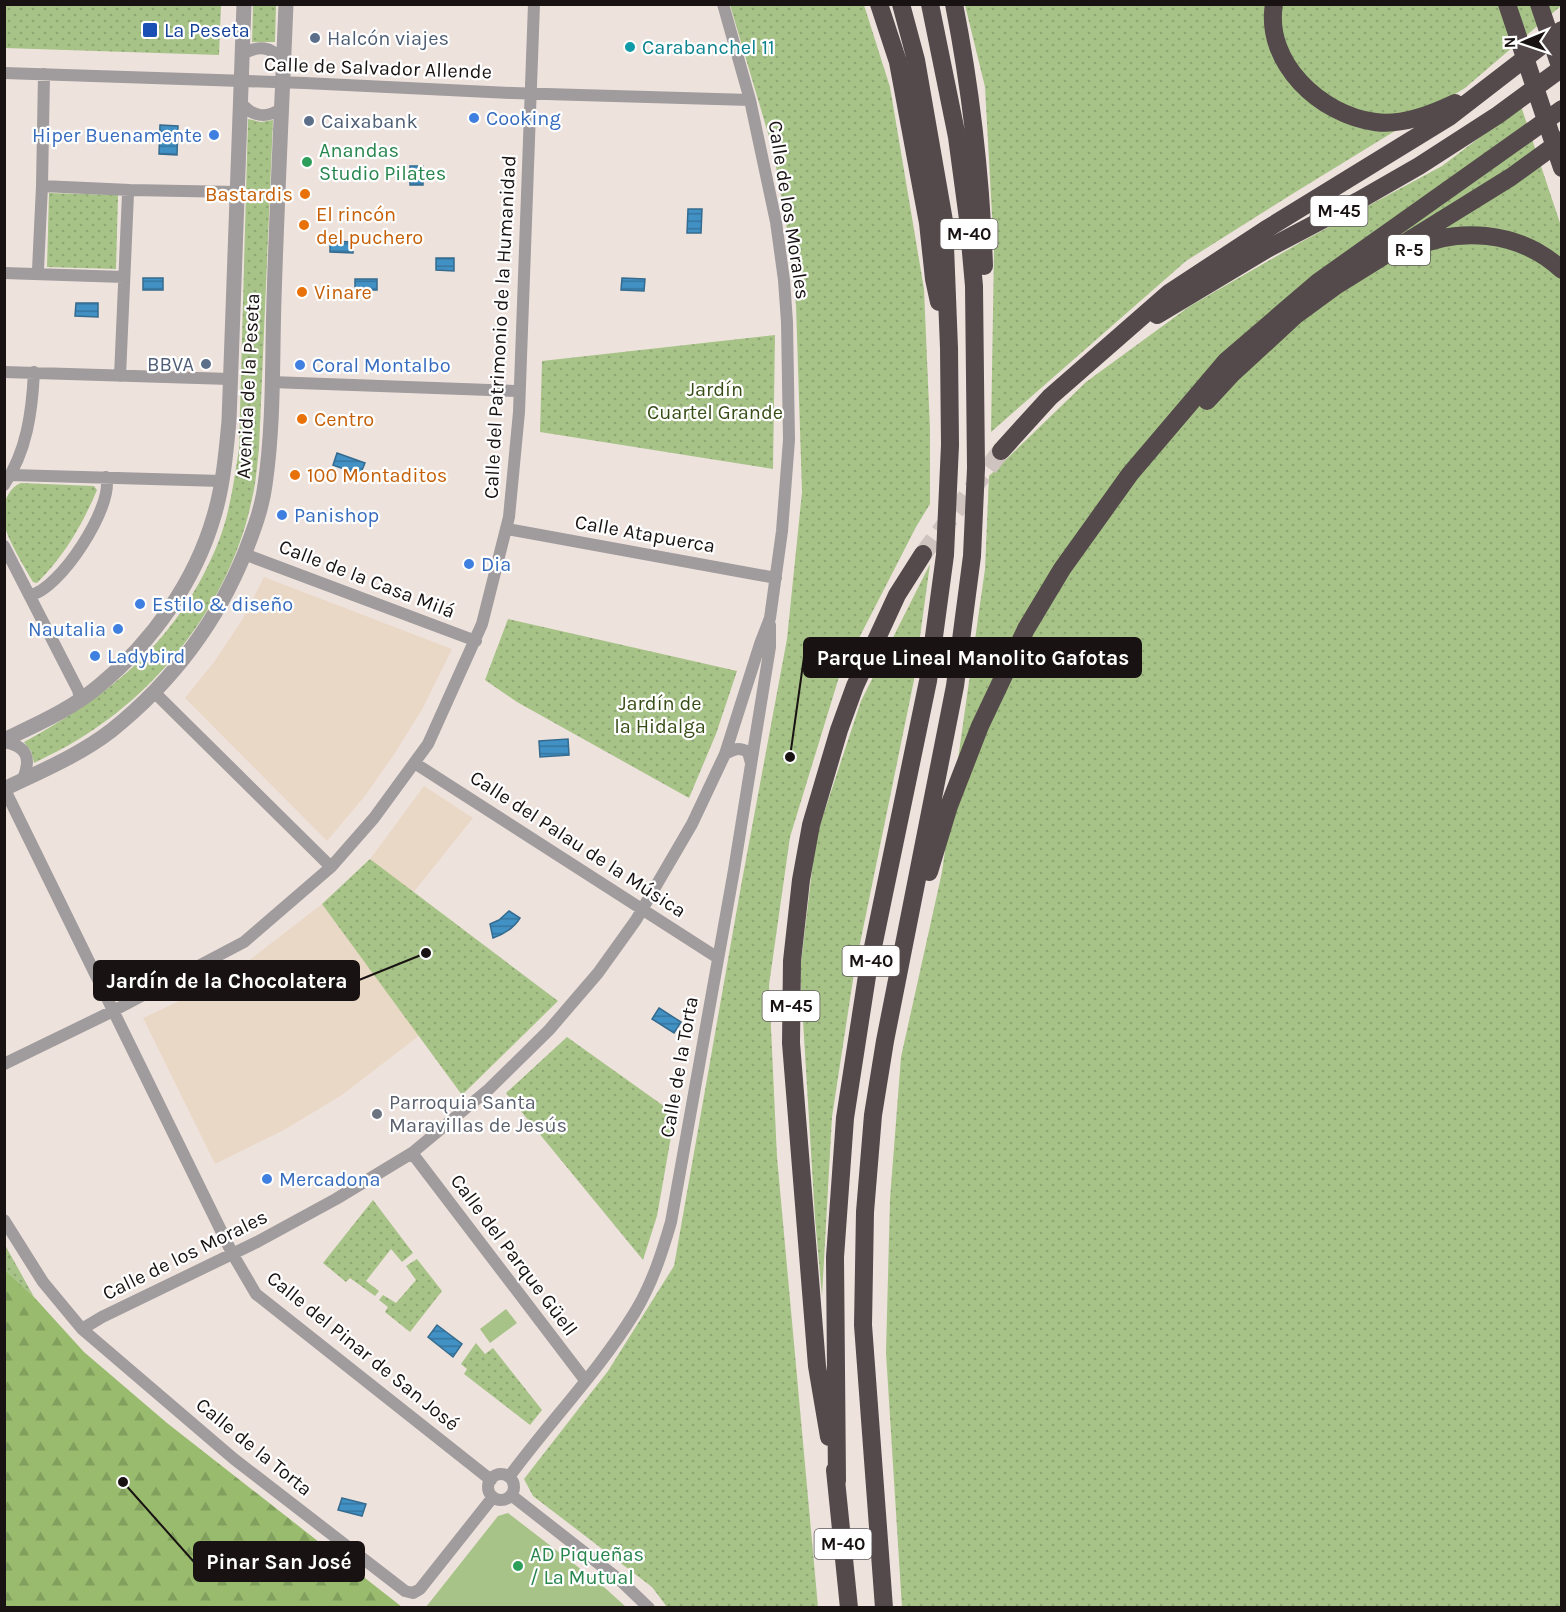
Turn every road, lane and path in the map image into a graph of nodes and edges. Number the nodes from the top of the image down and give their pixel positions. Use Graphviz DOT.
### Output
graph roads {
  1 [pos="244,4"];
  2 [pos="286,4"];
  3 [pos="534,4"];
  4 [pos="723,4"];
  5 [pos="879,4"];
  6 [pos="901,4"];
  7 [pos="930,4"];
  8 [pos="954,4"];
  9 [pos="1275,4"];
  10 [pos="1507,4"];
  11 [pos="1539,4"];
  12 [pos="1562,30"];
  13 [pos="242,54"];
  14 [pos="283,61"];
  15 [pos="1562,70"];
  16 [pos="4,73"];
  17 [pos="44,74"];
  18 [pos="241,81"];
  19 [pos="283,83"];
  20 [pos="1479,93"];
  21 [pos="531,94"];
  22 [pos="750,100"];
  23 [pos="241,103"];
  24 [pos="281,109"];
  25 [pos="1562,109"];
  26 [pos="1562,140"];
  27 [pos="1562,168"];
  28 [pos="42,186"];
  29 [pos="126,190"];
  30 [pos="238,192"];
  31 [pos="1562,270"];
  32 [pos="4,273"];
  33 [pos="40,274"];
  34 [pos="124,277"];
  35 [pos="1272,338"];
  36 [pos="1110,343"];
  37 [pos="949,348"];
  38 [pos="4,372"];
  39 [pos="34,372"];
  40 [pos="120,376"];
  41 [pos="230,379"];
  42 [pos="271,382"];
  43 [pos="518,391"];
  44 [pos="1001,451"];
  45 [pos="976,468"];
  46 [pos="106,477"];
  47 [pos="8,480"];
  48 [pos="222,480"];
  49 [pos="1092,526"];
  50 [pos="507,529"];
  51 [pos="4,546"];
  52 [pos="244,554"];
  53 [pos="923,554"];
  54 [pos="776,578"];
  55 [pos="30,595"];
  56 [pos="770,618"];
  57 [pos="476,641"];
  58 [pos="154,692"];
  59 [pos="80,699"];
  60 [pos="4,741"];
  61 [pos="725,754"];
  62 [pos="416,764"];
  63 [pos="751,764"];
  64 [pos="23,779"];
  65 [pos="5,788"];
  66 [pos="331,867"];
  67 [pos="644,909"];
  68 [pos="718,958"];
  69 [pos="113,1011"];
  70 [pos="885,1041"];
  71 [pos="4,1064"];
  72 [pos="412,1153"];
  73 [pos="4,1220"];
  74 [pos="232,1253"];
  75 [pos="82,1329"];
  76 [pos="585,1380"];
  77 [pos="509,1477"];
  78 [pos="491,1480"];
  79 [pos="837,1481"];
  80 [pos="511,1495"];
  81 [pos="493,1497"];
  82 [pos="650,1608"];
  83 [pos="849,1608"];
  84 [pos="884,1608"];
  1 -- 13 [label="street, Avenida de la Peseta"];
  2 -- 14 [label="street, Avenida de la Peseta"];
  3 -- 21 [label="street, Calle del Patrimonio de la Humanidad"];
  4 -- 22 [label="street, Calle de los Morales"];
  5 -- 37 [label="highway"];
  6 -- 37 [label="highway, M-40"];
  7 -- 45 [label="highway, M-40"];
  8 -- 45 [label="highway"];
  9 -- 20 [label="highway"];
  10 -- 27 [label="highway"];
  11 -- 15 [label="highway"];
  12 -- 20 [label="highway, M-45"];
  13 -- 14 [label="street"];
  13 -- 18 [label="street, Avenida de la Peseta"];
  14 -- 19 [label="street, Avenida de la Peseta"];
  15 -- 36 [label="highway, M-45"];
  16 -- 17 [label="street, Calle de Salvador Allende"];
  17 -- 18 [label="street, Calle de Salvador Allende"];
  17 -- 28 [label="street"];
  18 -- 19 [label="street, Calle de Salvador Allende"];
  18 -- 23 [label="street, Avenida de la Peseta"];
  19 -- 21 [label="street, Calle de Salvador Allende"];
  19 -- 24 [label="street, Avenida de la Peseta"];
  20 -- 36 [label="highway, M-45"];
  21 -- 22 [label="street, Calle de Salvador Allende"];
  21 -- 43 [label="street, Calle del Patrimonio de la Humanidad"];
  22 -- 54 [label="street, Calle de los Morales"];
  23 -- 24 [label="street"];
  23 -- 30 [label="street, Avenida de la Peseta"];
  24 -- 42 [label="street, Avenida de la Peseta"];
  25 -- 49 [label="highway, M-45"];
  26 -- 35 [label="highway"];
  28 -- 29 [label="street"];
  28 -- 33 [label="street"];
  29 -- 30 [label="street"];
  29 -- 34 [label="street"];
  30 -- 41 [label="street, Avenida de la Peseta"];
  31 -- 35 [label="highway, R-5"];
  32 -- 33 [label="street"];
  33 -- 34 [label="street"];
  34 -- 40 [label="street"];
  35 -- 49 [label="highway"];
  36 -- 44 [label="highway, M-45"];
  37 -- 79 [label="highway, M-40"];
  38 -- 39 [label="street"];
  39 -- 40 [label="street"];
  39 -- 47 [label="street"];
  40 -- 41 [label="street"];
  41 -- 48 [label="street, Avenida de la Peseta"];
  42 -- 43 [label="street"];
  42 -- 52 [label="street, Avenida de la Peseta"];
  43 -- 50 [label="street, Calle del Patrimonio de la Humanidad"];
  45 -- 70 [label="highway, M-40"];
  46 -- 47 [label="street"];
  46 -- 48 [label="street"];
  46 -- 55 [label="street"];
  48 -- 59 [label="street, Avenida de la Peseta"];
  49 -- 70 [label="highway, M-45"];
  50 -- 54 [label="street, Calle Atapuerca"];
  50 -- 57 [label="street, Calle del Patrimonio de la Humanidad"];
  51 -- 55 [label="street"];
  52 -- 57 [label="street, Calle de la Casa Milá"];
  52 -- 58 [label="street, Avenida de la Peseta"];
  53 -- 79 [label="highway, M-45"];
  54 -- 56 [label="street, Calle de los Morales"];
  55 -- 59 [label="street"];
  56 -- 61 [label="street, Calle de los Morales"];
  56 -- 63 [label="street, Calle de la Torta"];
  57 -- 62 [label="street, Calle del Patrimonio de la Humanidad"];
  58 -- 64 [label="street, Avenida de la Peseta"];
  58 -- 66 [label="street"];
  59 -- 60 [label="street, Avenida de la Peseta"];
  60 -- 64 [label="street, Avenida de la Peseta"];
  61 -- 63 [label="street"];
  61 -- 67 [label="street, Calle de los Morales"];
  62 -- 66 [label="street, Calle del Patrimonio de la Humanidad"];
  62 -- 67 [label="street, Calle del Palau de la Música"];
  63 -- 68 [label="street, Calle de la Torta"];
  64 -- 65 [label="street, Avenida de la Peseta"];
  65 -- 69 [label="street, Calle del Pinar de San José"];
  66 -- 69 [label="street, Calle del Patrimonio de la Humanidad"];
  67 -- 68 [label="street, Calle del Palau de la Música"];
  67 -- 72 [label="street, Calle de los Morales"];
  68 -- 76 [label="street, Calle de la Torta"];
  69 -- 71 [label="street, Calle del Patrimonio de la Humanidad"];
  69 -- 74 [label="street, Calle del Pinar de San José"];
  70 -- 84 [label="highway, M-40"];
  72 -- 74 [label="street, Calle de los Morales"];
  72 -- 76 [label="street, Calle del Parque Güell"];
  73 -- 75 [label="street, Calle de la Torta"];
  74 -- 75 [label="street, Calle de los Morales"];
  74 -- 78 [label="street, Calle del Pinar de San José"];
  75 -- 81 [label="street, Calle de la Torta"];
  76 -- 77 [label="street, Calle de la Torta"];
  77 -- 78 [label="street"];
  77 -- 80 [label="street"];
  78 -- 81 [label="street"];
  79 -- 83 [label="highway, M-40"];
  80 -- 81 [label="street"];
  80 -- 82 [label="street"];
}
